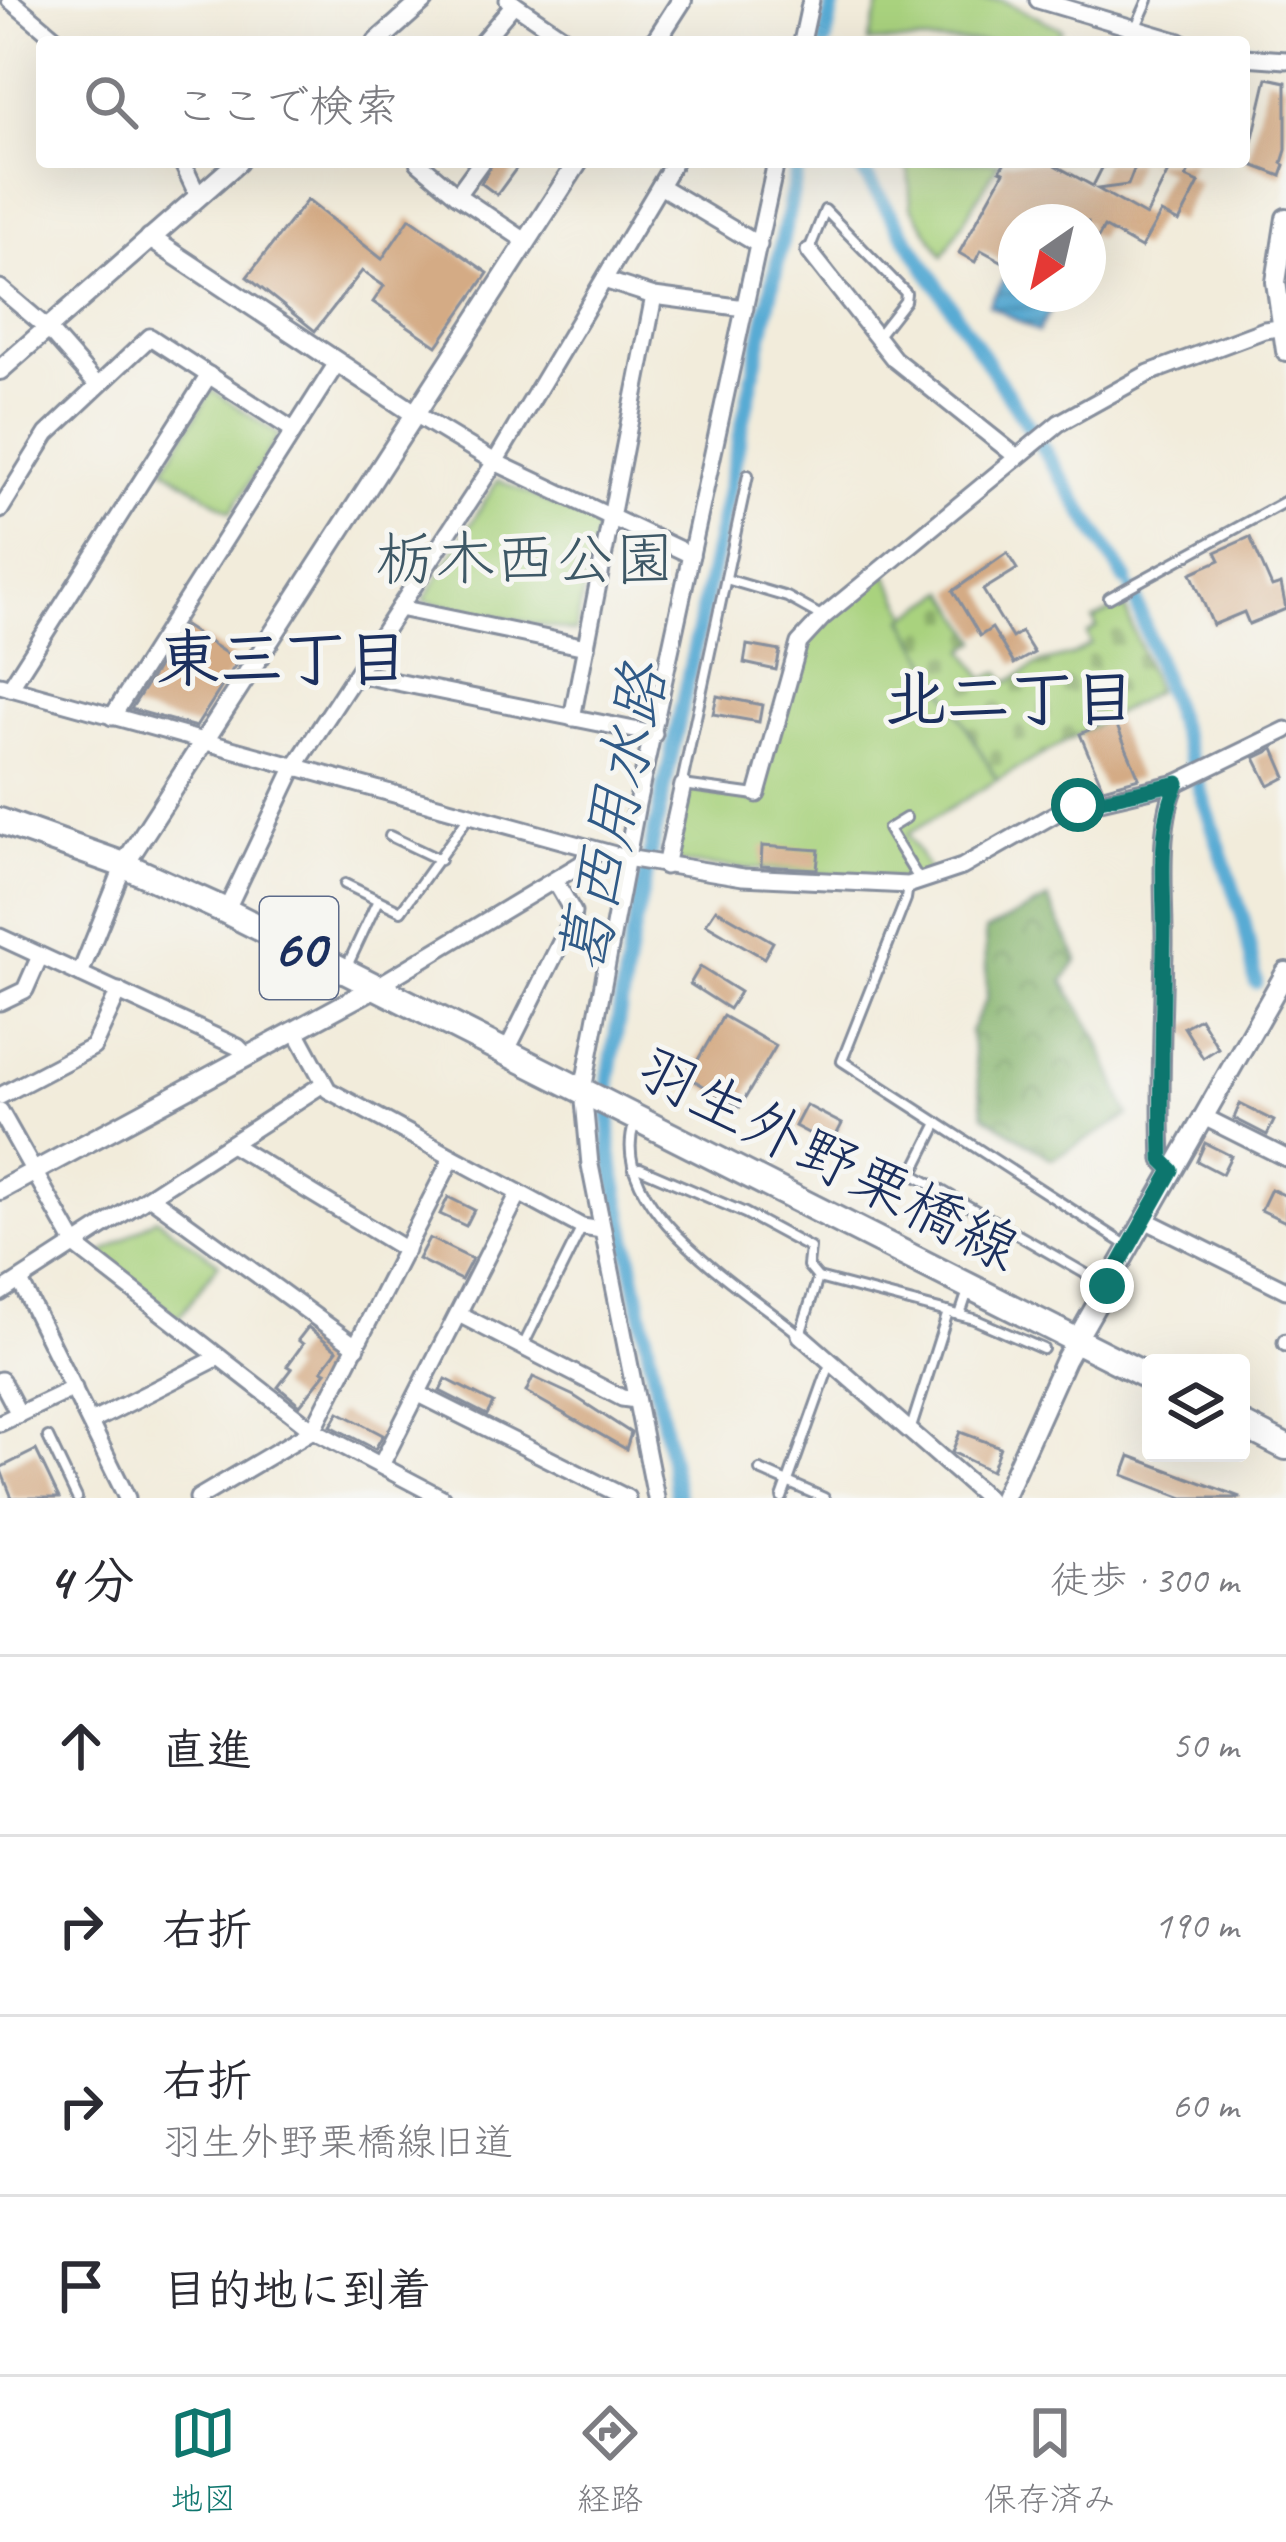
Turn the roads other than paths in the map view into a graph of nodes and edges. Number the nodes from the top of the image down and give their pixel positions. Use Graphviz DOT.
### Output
graph roads {
  1 [pos="10,0"];
  2 [pos="424,0"];
  3 [pos="682,0"];
  4 [pos="812,0"];
  5 [pos="1038,0"];
  6 [pos="1148,0"];
  7 [pos="511,2"];
  8 [pos="1136,29"];
  9 [pos="53,36"];
  10 [pos="384,36"];
  11 [pos="486,36"];
  12 [pos="559,36"];
  13 [pos="659,36"];
  14 [pos="803,36"];
  15 [pos="1160,36"];
  16 [pos="1250,57"];
  17 [pos="1286,60"];
  18 [pos="185,168"];
  19 [pos="231,168"];
  20 [pos="425,168"];
  21 [pos="477,168"];
  22 [pos="574,168"];
  23 [pos="670,168"];
  24 [pos="770,168"];
  25 [pos="660,186"];
  26 [pos="457,195"];
  27 [pos="198,196"];
  28 [pos="1286,218"];
  29 [pos="150,238"];
  30 [pos="527,242"];
  31 [pos="758,245"];
  32 [pos="809,251"];
  33 [pos="604,280"];
  34 [pos="0,288"];
  35 [pos="654,296"];
  36 [pos="745,308"];
  37 [pos="47,328"];
  38 [pos="1283,328"];
  39 [pos="876,338"];
  40 [pos="1286,351"];
  41 [pos="337,363"];
  42 [pos="0,370"];
  43 [pos="209,375"];
  44 [pos="97,385"];
  45 [pos="417,415"];
  46 [pos="293,430"];
  47 [pos="1017,457"];
  48 [pos="495,462"];
  49 [pos="748,476"];
  50 [pos="1286,501"];
  51 [pos="0,510"];
  52 [pos="612,518"];
  53 [pos="691,555"];
  54 [pos="726,579"];
  55 [pos="1109,598"];
  56 [pos="399,608"];
  57 [pos="823,617"];
  58 [pos="586,647"];
  59 [pos="357,674"];
  60 [pos="5,687"];
  61 [pos="112,717"];
  62 [pos="572,718"];
  63 [pos="1286,730"];
  64 [pos="654,734"];
  65 [pos="203,743"];
  66 [pos="293,768"];
  67 [pos="1188,778"];
  68 [pos="683,785"];
  69 [pos="757,794"];
  70 [pos="469,815"];
  71 [pos="906,818"];
  72 [pos="0,821"];
  73 [pos="390,836"];
  74 [pos="592,850"];
  75 [pos="630,859"];
  76 [pos="440,860"];
  77 [pos="124,865"];
  78 [pos="663,866"];
  79 [pos="555,881"];
  80 [pos="345,884"];
  81 [pos="915,884"];
  82 [pos="379,900"];
  83 [pos="226,911"];
  84 [pos="0,937"];
  85 [pos="40,956"];
  86 [pos="345,971"];
  87 [pos="1286,972"];
  88 [pos="80,974"];
  89 [pos="376,987"];
  90 [pos="119,991"];
  91 [pos="0,1002"];
  92 [pos="296,1031"];
  93 [pos="506,1052"];
  94 [pos="248,1057"];
  95 [pos="322,1084"];
  96 [pos="586,1092"];
  97 [pos="0,1096"];
  98 [pos="0,1111"];
  99 [pos="632,1115"];
  100 [pos="1204,1117"];
  101 [pos="938,1123"];
  102 [pos="231,1144"];
  103 [pos="452,1158"];
  104 [pos="1286,1158"];
  105 [pos="633,1169"];
  106 [pos="1172,1170"];
  107 [pos="34,1172"];
  108 [pos="0,1190"];
  109 [pos="519,1192"];
  110 [pos="152,1198"];
  111 [pos="1145,1220"];
  112 [pos="582,1227"];
  113 [pos="602,1230"];
  114 [pos="76,1246"];
  115 [pos="1130,1247"];
  116 [pos="406,1250"];
  117 [pos="818,1278"];
  118 [pos="20,1281"];
  119 [pos="970,1286"];
  120 [pos="1107,1286"];
  121 [pos="1286,1290"];
  122 [pos="0,1293"];
  123 [pos="948,1312"];
  124 [pos="459,1314"];
  125 [pos="960,1316"];
  126 [pos="800,1335"];
  127 [pos="1076,1340"];
  128 [pos="357,1347"];
  129 [pos="522,1347"];
  130 [pos="1043,1349"];
  131 [pos="219,1357"];
  132 [pos="832,1361"];
  133 [pos="1142,1373"];
  134 [pos="2,1380"];
  135 [pos="74,1388"];
  136 [pos="418,1394"];
  137 [pos="636,1400"];
  138 [pos="20,1414"];
  139 [pos="91,1422"];
  140 [pos="0,1423"];
  141 [pos="911,1428"];
  142 [pos="1250,1429"];
  143 [pos="313,1430"];
  144 [pos="47,1438"];
  145 [pos="1286,1447"];
  146 [pos="381,1465"];
  147 [pos="760,1470"];
  148 [pos="788,1481"];
  149 [pos="202,1497"];
  150 [pos="77,1498"];
  151 [pos="127,1498"];
  152 [pos="442,1498"];
  153 [pos="627,1498"];
  154 [pos="656,1498"];
  155 [pos="782,1498"];
  156 [pos="824,1498"];
  157 [pos="987,1498"];
  158 [pos="1003,1498"];
  1 -- 9 [label="street"];
  2 -- 10 [label="street"];
  3 -- 13 [label="street"];
  4 -- 14 [label="street"];
  5 -- 8 [label="street"];
  6 -- 8 [label="lane"];
  7 -- 11 [label="street"];
  7 -- 12 [label="street"];
  8 -- 15 [label="street"];
  16 -- 17 [label="street"];
  18 -- 27 [label="street"];
  19 -- 27 [label="street"];
  20 -- 26 [label="street"];
  21 -- 26 [label="street"];
  22 -- 30 [label="street"];
  23 -- 25 [label="street"];
  24 -- 31 [label="street"];
  25 -- 31 [label="street"];
  25 -- 33 [label="street"];
  26 -- 30 [label="street"];
  27 -- 29 [label="street"];
  28 -- 38 [label="street"];
  29 -- 37 [label="street"];
  29 -- 41 [label="street"];
  30 -- 45 [label="street"];
  31 -- 36 [label="street"];
  32 -- 39 [label="street"];
  32 -- 39 [label="lane"];
  33 -- 35 [label="street"];
  33 -- 48 [label="street"];
  34 -- 37 [label="street"];
  35 -- 36 [label="street"];
  35 -- 52 [label="street"];
  36 -- 53 [label="street"];
  37 -- 42 [label="street"];
  37 -- 44 [label="street"];
  38 -- 40 [label="street"];
  38 -- 47 [label="street"];
  39 -- 47 [label="street"];
  41 -- 45 [label="street"];
  41 -- 46 [label="street"];
  43 -- 44 [label="street"];
  43 -- 46 [label="street"];
  43 -- 60 [label="street"];
  44 -- 51 [label="street"];
  45 -- 48 [label="street"];
  45 -- 65 [label="street"];
  46 -- 61 [label="street"];
  47 -- 57 [label="street"];
  48 -- 52 [label="street"];
  48 -- 56 [label="street"];
  49 -- 54 [label="lane"];
  50 -- 55 [label="lane"];
  52 -- 53 [label="street"];
  52 -- 58 [label="street"];
  53 -- 64 [label="street"];
  54 -- 57 [label="lane"];
  54 -- 68 [label="lane"];
  56 -- 58 [label="street"];
  56 -- 59 [label="street"];
  57 -- 69 [label="street"];
  58 -- 62 [label="street"];
  59 -- 62 [label="street"];
  59 -- 66 [label="street"];
  60 -- 61 [label="street"];
  61 -- 65 [label="street"];
  62 -- 64 [label="street"];
  63 -- 67 [label="street"];
  64 -- 75 [label="street"];
  65 -- 66 [label="street"];
  65 -- 77 [label="street"];
  66 -- 70 [label="street"];
  66 -- 83 [label="street"];
  67 -- 81 [label="street"];
  67 -- 106 [label="street"];
  68 -- 69 [label="lane"];
  68 -- 78 [label="street"];
  70 -- 74 [label="street"];
  70 -- 76 [label="lane"];
  71 -- 81 [label="lane"];
  72 -- 77 [label="main road, 羽生外野栗橋線 / 60"];
  73 -- 76 [label="lane"];
  74 -- 75 [label="street"];
  74 -- 79 [label="street"];
  75 -- 78 [label="street"];
  75 -- 96 [label="street"];
  76 -- 82 [label="lane"];
  77 -- 83 [label="main road, 羽生外野栗橋線 / 60"];
  77 -- 88 [label="street"];
  78 -- 81 [label="street"];
  79 -- 89 [label="street"];
  79 -- 93 [label="street"];
  80 -- 82 [label="lane"];
  81 -- 101 [label="lane"];
  82 -- 86 [label="lane"];
  83 -- 86 [label="main road, 羽生外野栗橋線 / 60"];
  84 -- 85 [label="street"];
  85 -- 88 [label="street"];
  85 -- 91 [label="street"];
  86 -- 89 [label="main road, 羽生外野栗橋線 / 60"];
  87 -- 100 [label="street"];
  88 -- 90 [label="street"];
  89 -- 92 [label="street"];
  89 -- 93 [label="main road, 羽生外野栗橋線 / 60"];
  90 -- 94 [label="street"];
  90 -- 97 [label="street"];
  92 -- 94 [label="street"];
  92 -- 95 [label="street"];
  93 -- 96 [label="main road, 羽生外野栗橋線 / 60"];
  94 -- 107 [label="street"];
  95 -- 102 [label="street"];
  95 -- 103 [label="street"];
  96 -- 99 [label="main road, 羽生外野栗橋線 / 60"];
  96 -- 113 [label="street"];
  98 -- 107 [label="street"];
  99 -- 105 [label="lane"];
  99 -- 119 [label="main road, 羽生外野栗橋線 / 60"];
  100 -- 104 [label="street"];
  100 -- 106 [label="street"];
  101 -- 115 [label="lane"];
  101 -- 120 [label="lane"];
  102 -- 110 [label="street"];
  102 -- 116 [label="street"];
  103 -- 109 [label="street"];
  103 -- 116 [label="street"];
  105 -- 117 [label="lane"];
  105 -- 126 [label="lane"];
  106 -- 111 [label="street"];
  107 -- 108 [label="street"];
  107 -- 114 [label="street"];
  109 -- 112 [label="street"];
  109 -- 124 [label="street"];
  110 -- 114 [label="street"];
  110 -- 128 [label="street"];
  111 -- 115 [label="street"];
  111 -- 121 [label="street"];
  112 -- 113 [label="street"];
  112 -- 129 [label="lane"];
  113 -- 137 [label="street"];
  114 -- 118 [label="street"];
  114 -- 131 [label="street"];
  115 -- 120 [label="street"];
  116 -- 128 [label="street"];
  117 -- 123 [label="lane"];
  117 -- 126 [label="lane"];
  118 -- 122 [label="street"];
  118 -- 135 [label="street"];
  119 -- 125 [label="lane"];
  119 -- 127 [label="main road, 羽生外野栗橋線 / 60"];
  120 -- 127 [label="street"];
  123 -- 125 [label="lane"];
  123 -- 141 [label="lane"];
  124 -- 129 [label="street"];
  124 -- 136 [label="street"];
  125 -- 130 [label="lane"];
  126 -- 132 [label="street"];
  127 -- 133 [label="main road, 羽生外野栗橋線 / 60"];
  127 -- 158 [label="street"];
  128 -- 143 [label="street"];
  129 -- 137 [label="street"];
  131 -- 139 [label="street"];
  131 -- 143 [label="street"];
  132 -- 141 [label="street"];
  132 -- 148 [label="lane"];
  134 -- 138 [label="street"];
  135 -- 138 [label="street"];
  135 -- 139 [label="street"];
  136 -- 146 [label="street"];
  136 -- 153 [label="street"];
  137 -- 154 [label="street"];
  138 -- 140 [label="street"];
  139 -- 151 [label="street"];
  141 -- 157 [label="street"];
  142 -- 145 [label="main road"];
  143 -- 146 [label="street"];
  143 -- 149 [label="street"];
  144 -- 150 [label="lane"];
  146 -- 152 [label="street"];
  147 -- 148 [label="lane"];
  148 -- 155 [label="lane"];
  148 -- 156 [label="lane"];
}
